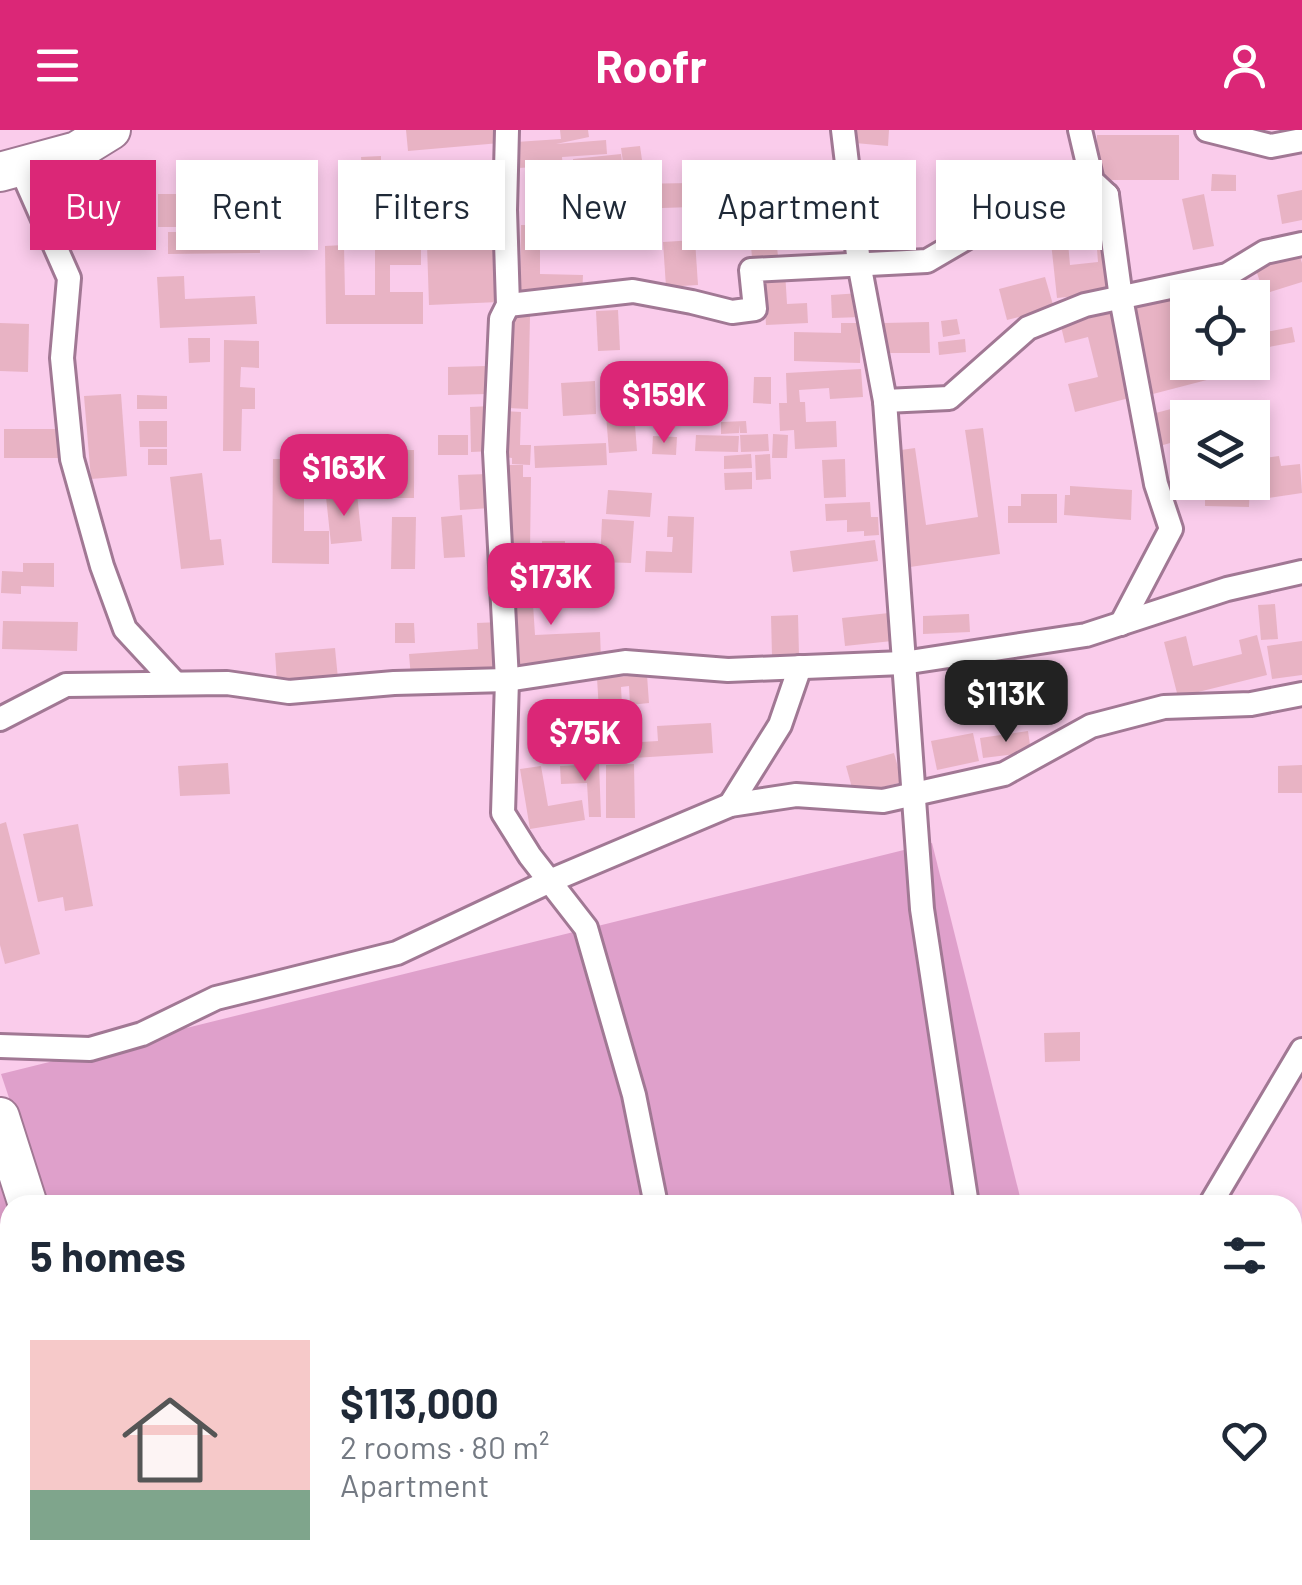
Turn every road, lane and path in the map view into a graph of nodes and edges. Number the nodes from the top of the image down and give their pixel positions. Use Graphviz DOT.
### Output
graph roads {
  1 [pos="111,130"];
  2 [pos="507,130"];
  3 [pos="844,130"];
  4 [pos="1080,130"];
  5 [pos="1207,130"];
  6 [pos="1302,140"];
  7 [pos="10,170"];
  8 [pos="1106,196"];
  9 [pos="1302,244"];
  10 [pos="859,263"];
  11 [pos="1120,298"];
  12 [pos="508,305"];
  13 [pos="885,401"];
  14 [pos="1302,572"];
  15 [pos="1120,624"];
  16 [pos="902,663"];
  17 [pos="800,667"];
  18 [pos="507,680"];
  19 [pos="174,683"];
  20 [pos="1302,694"];
  21 [pos="0,720"];
  22 [pos="913,793"];
  23 [pos="730,805"];
  24 [pos="550,881"];
  25 [pos="0,1046"];
  26 [pos="1302,1050"];
  27 [pos="0,1117"];
  28 [pos="25,1195"];
  29 [pos="654,1195"];
  30 [pos="965,1195"];
  31 [pos="1216,1195"];
  1 -- 7 [label="main road"];
  2 -- 12 [label="street"];
  3 -- 10 [label="street"];
  4 -- 8 [label="street"];
  5 -- 6 [label="street"];
  7 -- 19 [label="street"];
  8 -- 10 [label="street"];
  8 -- 11 [label="street"];
  9 -- 11 [label="street"];
  10 -- 12 [label="street"];
  10 -- 13 [label="street"];
  11 -- 13 [label="street"];
  11 -- 15 [label="street"];
  12 -- 18 [label="street"];
  13 -- 16 [label="street"];
  14 -- 15 [label="street"];
  15 -- 16 [label="street"];
  16 -- 17 [label="street"];
  16 -- 22 [label="street"];
  17 -- 18 [label="street"];
  17 -- 23 [label="street"];
  18 -- 19 [label="street"];
  18 -- 24 [label="street"];
  19 -- 21 [label="street"];
  20 -- 22 [label="street"];
  22 -- 23 [label="street"];
  22 -- 30 [label="street"];
  23 -- 24 [label="street"];
  24 -- 25 [label="street"];
  24 -- 29 [label="street"];
  26 -- 31 [label="street"];
  27 -- 28 [label="main road"];
}
